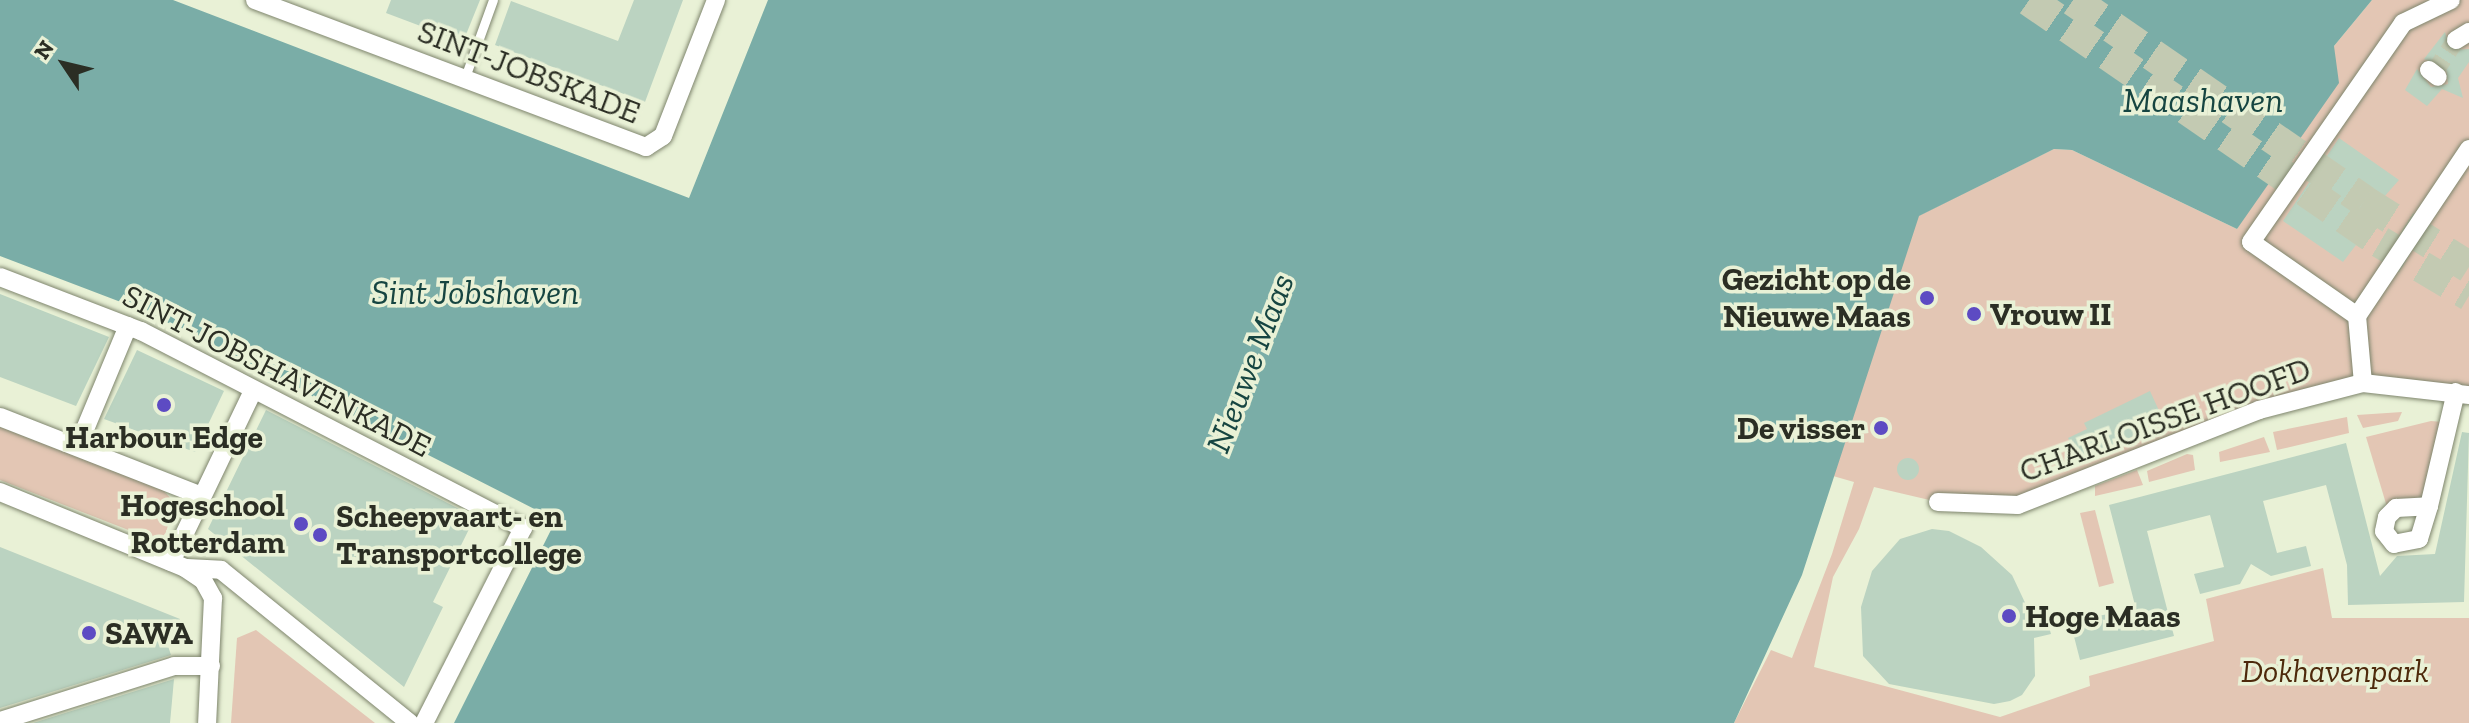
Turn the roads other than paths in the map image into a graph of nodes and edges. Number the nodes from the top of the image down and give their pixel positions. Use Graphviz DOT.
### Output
graph roads {
  1 [pos="255,0"];
  2 [pos="493,0"];
  3 [pos="716,0"];
  4 [pos="2451,0"];
  5 [pos="464,80"];
  6 [pos="2469,149"];
  7 [pos="0,277"];
  8 [pos="2357,316"];
  9 [pos="128,326"];
  10 [pos="2363,383"];
  11 [pos="253,391"];
  12 [pos="2462,393"];
  13 [pos="0,417"];
  14 [pos="78,446"];
  15 [pos="0,492"];
  16 [pos="202,496"];
  17 [pos="1938,502"];
  18 [pos="2429,506"];
  19 [pos="178,565"];
  20 [pos="211,666"];
  21 [pos="0,721"];
  22 [pos="207,723"];
  23 [pos="410,723"];
  24 [pos="424,723"];
  1 -- 5 [label="street, SINT-JOBSKADE"];
  2 -- 5 [label="lane"];
  3 -- 5 [label="street, SINT-JOBSKADE"];
  4 -- 8 [label="street"];
  6 -- 8 [label="street"];
  7 -- 9 [label="street, SINT-JOBSHAVENKADE"];
  8 -- 10 [label="street, CHARLOISSE HOOFD"];
  9 -- 11 [label="street, SINT-JOBSHAVENKADE"];
  9 -- 14 [label="street"];
  10 -- 12 [label="street, CHARLOISSE HOOFD"];
  10 -- 17 [label="street, CHARLOISSE HOOFD"];
  11 -- 16 [label="street"];
  11 -- 24 [label="street, SINT-JOBSHAVENKADE"];
  12 -- 18 [label="street, CHARLOISSE HOOFD"];
  13 -- 14 [label="street"];
  14 -- 16 [label="street"];
  15 -- 19 [label="street"];
  16 -- 19 [label="street"];
  19 -- 20 [label="street"];
  19 -- 23 [label="street"];
  20 -- 21 [label="street"];
  20 -- 22 [label="street"];
}
